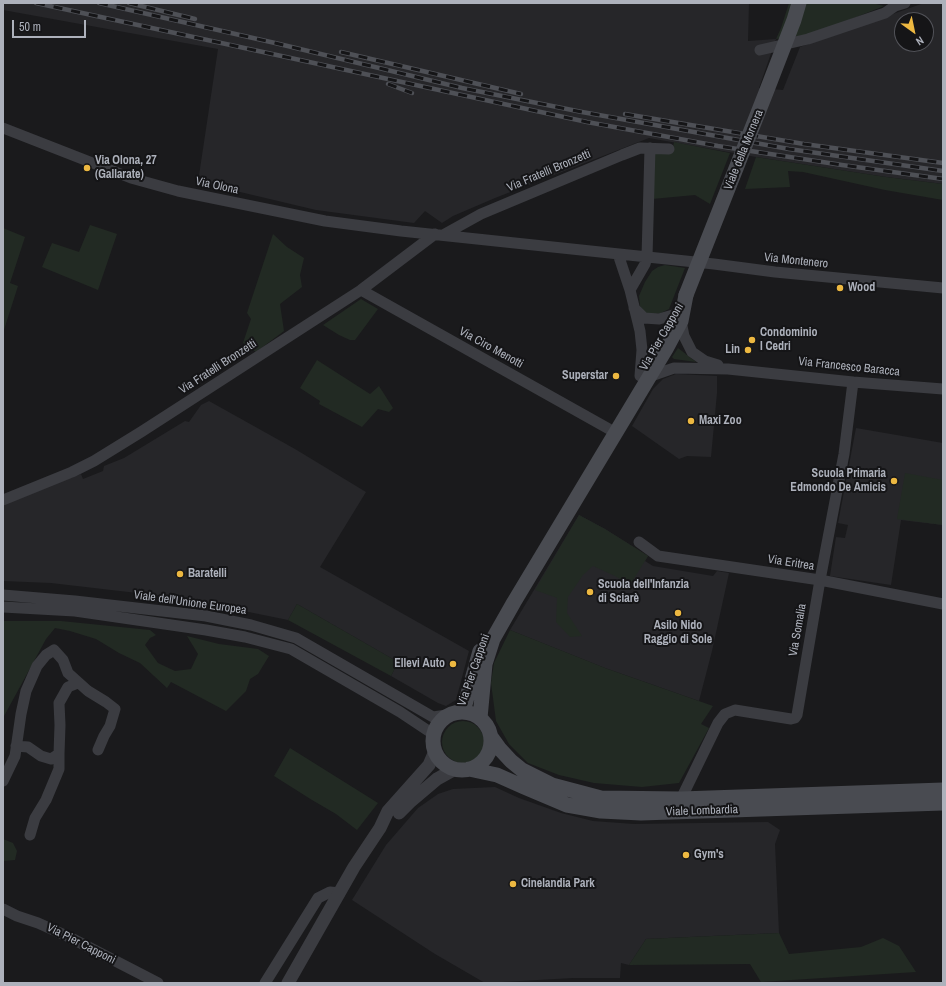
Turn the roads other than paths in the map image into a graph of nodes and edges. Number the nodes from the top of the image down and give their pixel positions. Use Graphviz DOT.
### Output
graph roads {
  1 [pos="799,3"];
  2 [pos="896,4"];
  3 [pos="760,50"];
  4 [pos="3,128"];
  5 [pos="650,148"];
  6 [pos="669,150"];
  7 [pos="439,234"];
  8 [pos="618,254"];
  9 [pos="647,257"];
  10 [pos="943,288"];
  11 [pos="361,290"];
  12 [pos="630,290"];
  13 [pos="686,295"];
  14 [pos="634,308"];
  15 [pos="677,318"];
  16 [pos="728,369"];
  17 [pos="645,376"];
  18 [pos="853,382"];
  19 [pos="943,389"];
  20 [pos="609,429"];
  21 [pos="3,500"];
  22 [pos="639,542"];
  23 [pos="820,580"];
  24 [pos="3,595"];
  25 [pos="943,604"];
  26 [pos="3,608"];
  27 [pos="78,683"];
  28 [pos="454,713"];
  29 [pos="480,718"];
  30 [pos="433,734"];
  31 [pos="491,737"];
  32 [pos="16,746"];
  33 [pos="98,750"];
  34 [pos="435,751"];
  35 [pos="59,754"];
  36 [pos="462,769"];
  37 [pos="3,781"];
  38 [pos="943,790"];
  39 [pos="681,799"];
  40 [pos="943,803"];
  41 [pos="380,828"];
  42 [pos="30,835"];
  43 [pos="340,893"];
  44 [pos="3,909"];
  45 [pos="158,983"];
  46 [pos="265,983"];
  47 [pos="288,983"];
  1 -- 13 [label="main road, Viale della Mornera, bridge"];
  2 -- 3 [label="street"];
  4 -- 7 [label="street, Via Olona"];
  5 -- 6 [label="street, Via Fratelli Bronzetti"];
  5 -- 7 [label="street, Via Fratelli Bronzetti"];
  5 -- 9 [label="street"];
  7 -- 8 [label="street, Via Montenero"];
  7 -- 11 [label="street, Via Fratelli Bronzetti"];
  8 -- 9 [label="street, Via Montenero"];
  8 -- 12 [label="street"];
  9 -- 10 [label="street, Via Montenero"];
  9 -- 12 [label="street"];
  11 -- 20 [label="street, Via Ciro Menotti"];
  11 -- 21 [label="street, Via Fratelli Bronzetti"];
  12 -- 14 [label="street"];
  13 -- 15 [label="main road, Via Pier Capponi"];
  14 -- 15 [label="street"];
  14 -- 17 [label="street"];
  15 -- 16 [label="street, Via Francesco Baracca"];
  15 -- 17 [label="main road, Via Pier Capponi"];
  16 -- 17 [label="street, Via Francesco Baracca"];
  16 -- 18 [label="street, Via Francesco Baracca"];
  17 -- 20 [label="main road, Via Pier Capponi"];
  17 -- 29 [label="main road, Via Pier Capponi"];
  18 -- 19 [label="street, Via Francesco Baracca"];
  18 -- 23 [label="street, Via Somalia"];
  20 -- 28 [label="main road, Via Pier Capponi"];
  22 -- 23 [label="street, Via Eritrea"];
  23 -- 25 [label="street, Via Eritrea"];
  23 -- 39 [label="street, Via Somalia"];
  24 -- 28 [label="street, Viale dell'Unione Europea"];
  26 -- 30 [label="street, Viale dell'Unione Europea"];
  27 -- 32 [label="street"];
  27 -- 33 [label="street"];
  27 -- 35 [label="street"];
  28 -- 29 [label="main road"];
  28 -- 30 [label="main road"];
  29 -- 31 [label="main road"];
  30 -- 34 [label="main road"];
  31 -- 36 [label="main road"];
  31 -- 39 [label="main road, Viale Lombardia"];
  32 -- 35 [label="street"];
  32 -- 37 [label="street"];
  34 -- 36 [label="main road"];
  34 -- 41 [label="street"];
  35 -- 42 [label="street"];
  36 -- 40 [label="main road, Viale Lombardia"];
  36 -- 41 [label="street"];
  38 -- 39 [label="main road, Viale Lombardia"];
  41 -- 43 [label="street"];
  43 -- 46 [label="street"];
  43 -- 47 [label="street"];
  44 -- 45 [label="street, Via Pier Capponi"];
}
